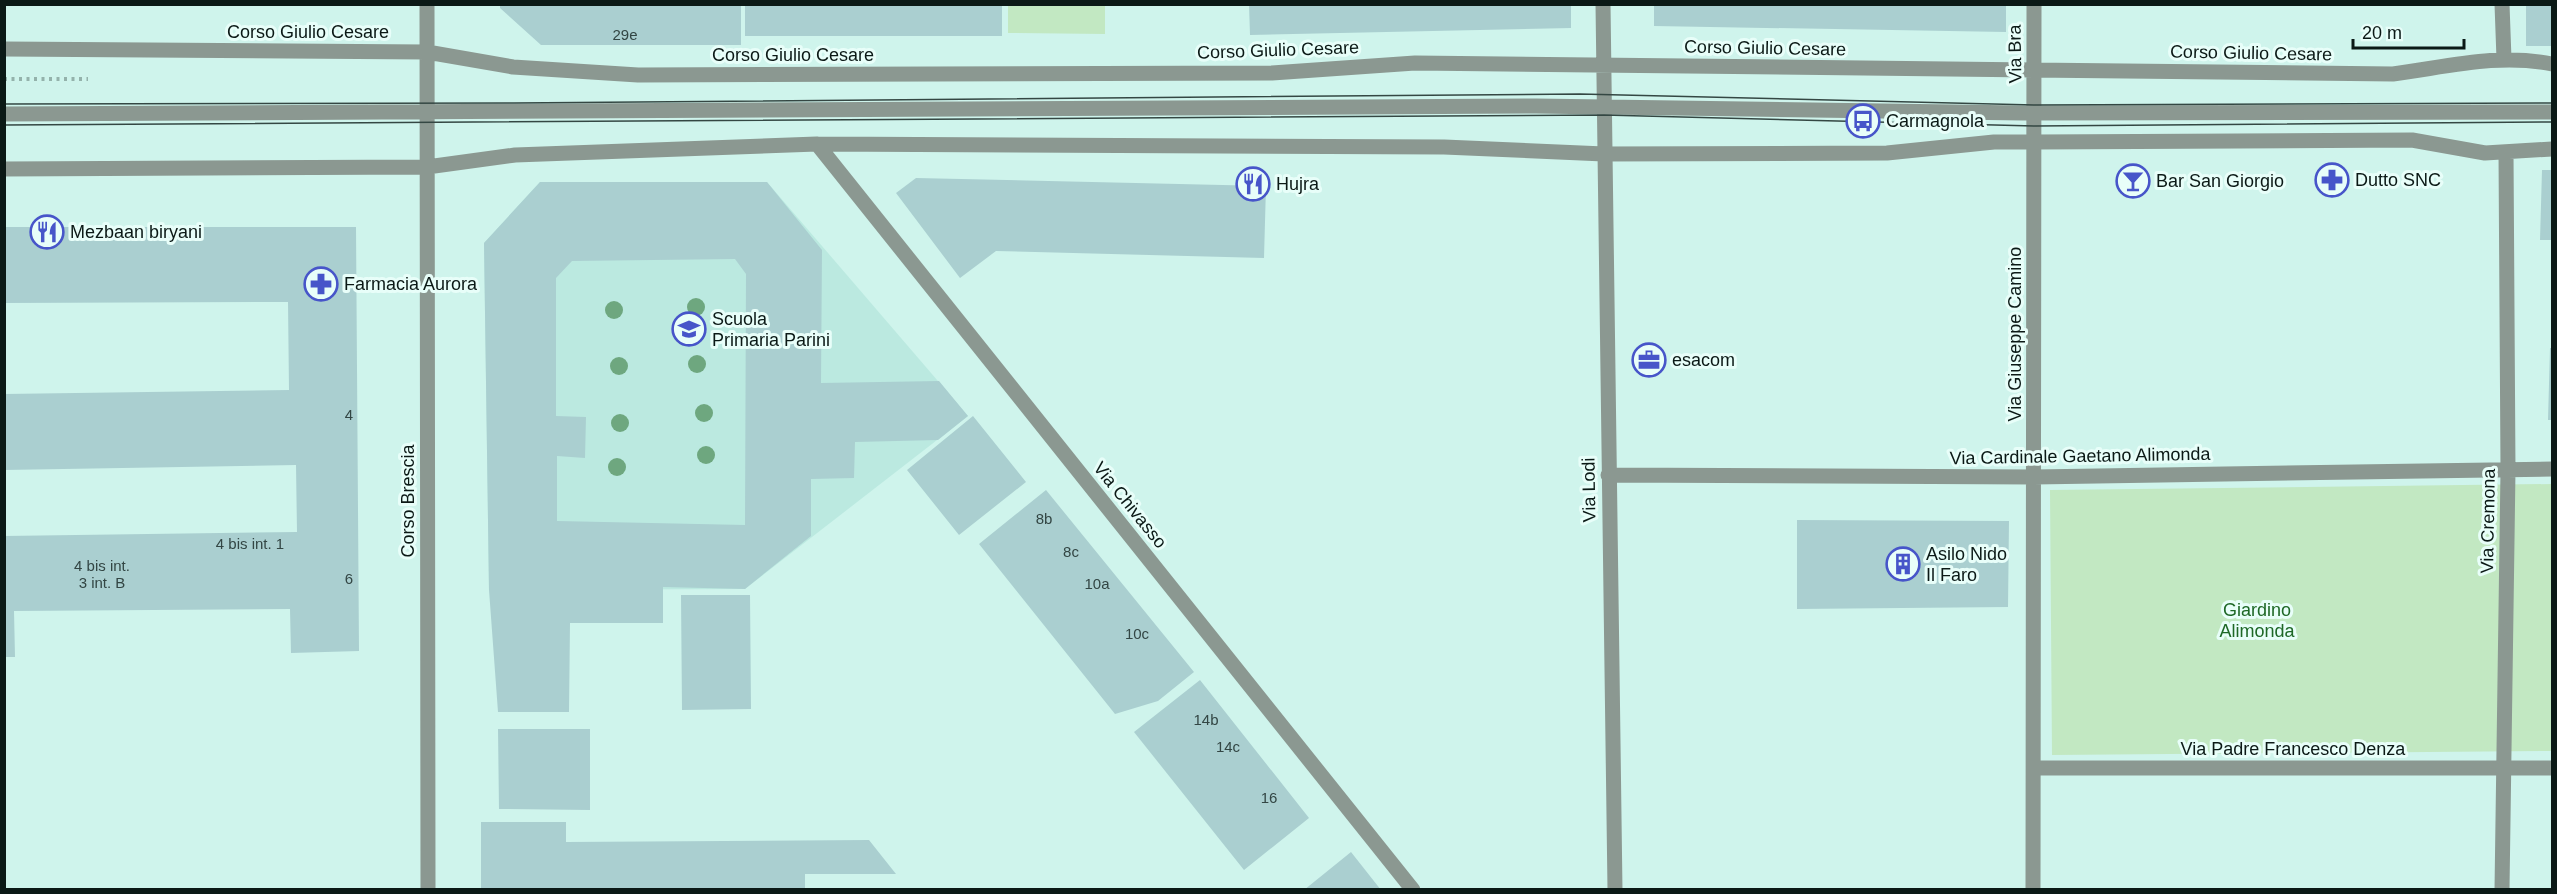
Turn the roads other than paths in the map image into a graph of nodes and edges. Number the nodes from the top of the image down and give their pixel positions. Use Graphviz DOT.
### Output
graph roads {
  1 [pos="428,4"];
  2 [pos="1603,4"];
  3 [pos="2034,4"];
  4 [pos="2502,4"];
  5 [pos="4,50"];
  6 [pos="427,52"];
  7 [pos="2504,59"];
  8 [pos="2553,64"];
  9 [pos="1604,66"];
  10 [pos="2035,69"];
  11 [pos="1605,107"];
  12 [pos="2035,108"];
  13 [pos="2553,111"];
  14 [pos="427,113"];
  15 [pos="4,114"];
  16 [pos="2036,142"];
  17 [pos="817,144"];
  18 [pos="2553,149"];
  19 [pos="2506,153"];
  20 [pos="1604,154"];
  21 [pos="427,167"];
  22 [pos="4,169"];
  23 [pos="2553,469"];
  24 [pos="2508,470"];
  25 [pos="1608,475"];
  26 [pos="2034,477"];
  27 [pos="2034,768"];
  28 [pos="2503,768"];
  29 [pos="2553,768"];
  30 [pos="1611,886"];
  31 [pos="428,890"];
  32 [pos="1413,890"];
  33 [pos="2033,890"];
  34 [pos="2502,890"];
  1 -- 6 [label="street, Corso Brescia"];
  2 -- 9 [label="street, Via Lodi"];
  3 -- 10 [label="street, Via Bra"];
  4 -- 7 [label="street"];
  5 -- 6 [label="street, Corso Giulio Cesare"];
  6 -- 9 [label="street, Corso Giulio Cesare"];
  6 -- 14 [label="street, Corso Brescia"];
  7 -- 8 [label="street, Corso Giulio Cesare"];
  7 -- 10 [label="street, Corso Giulio Cesare"];
  9 -- 10 [label="street, Corso Giulio Cesare"];
  9 -- 11 [label="street, Via Lodi"];
  10 -- 12 [label="street, Via Bra"];
  11 -- 12 [label="street"];
  11 -- 14 [label="street"];
  11 -- 20 [label="street, Via Lodi"];
  12 -- 13 [label="street"];
  12 -- 16 [label="street, Via Giuseppe Camino"];
  14 -- 15 [label="street"];
  14 -- 21 [label="street, Corso Brescia"];
  16 -- 19 [label="street"];
  16 -- 20 [label="street"];
  16 -- 26 [label="street, Via Giuseppe Camino"];
  17 -- 20 [label="street"];
  17 -- 21 [label="street"];
  17 -- 32 [label="street, Via Chivasso"];
  18 -- 19 [label="street"];
  19 -- 24 [label="street, Via Cremona"];
  20 -- 25 [label="street, Via Lodi"];
  21 -- 22 [label="street"];
  21 -- 31 [label="street, Corso Brescia"];
  23 -- 24 [label="street, Via Cardinale Gaetano Alimonda"];
  24 -- 26 [label="street, Via Cardinale Gaetano Alimonda"];
  24 -- 28 [label="street, Via Cremona"];
  25 -- 26 [label="street, Via Cardinale Gaetano Alimonda"];
  25 -- 30 [label="street, Via Lodi"];
  26 -- 27 [label="street, Via Giuseppe Camino"];
  27 -- 28 [label="street, Via Padre Francesco Denza"];
  27 -- 33 [label="street, Via Giuseppe Camino"];
  28 -- 29 [label="street, Via Padre Francesco Denza"];
  28 -- 34 [label="street, Via Cremona"];
}
